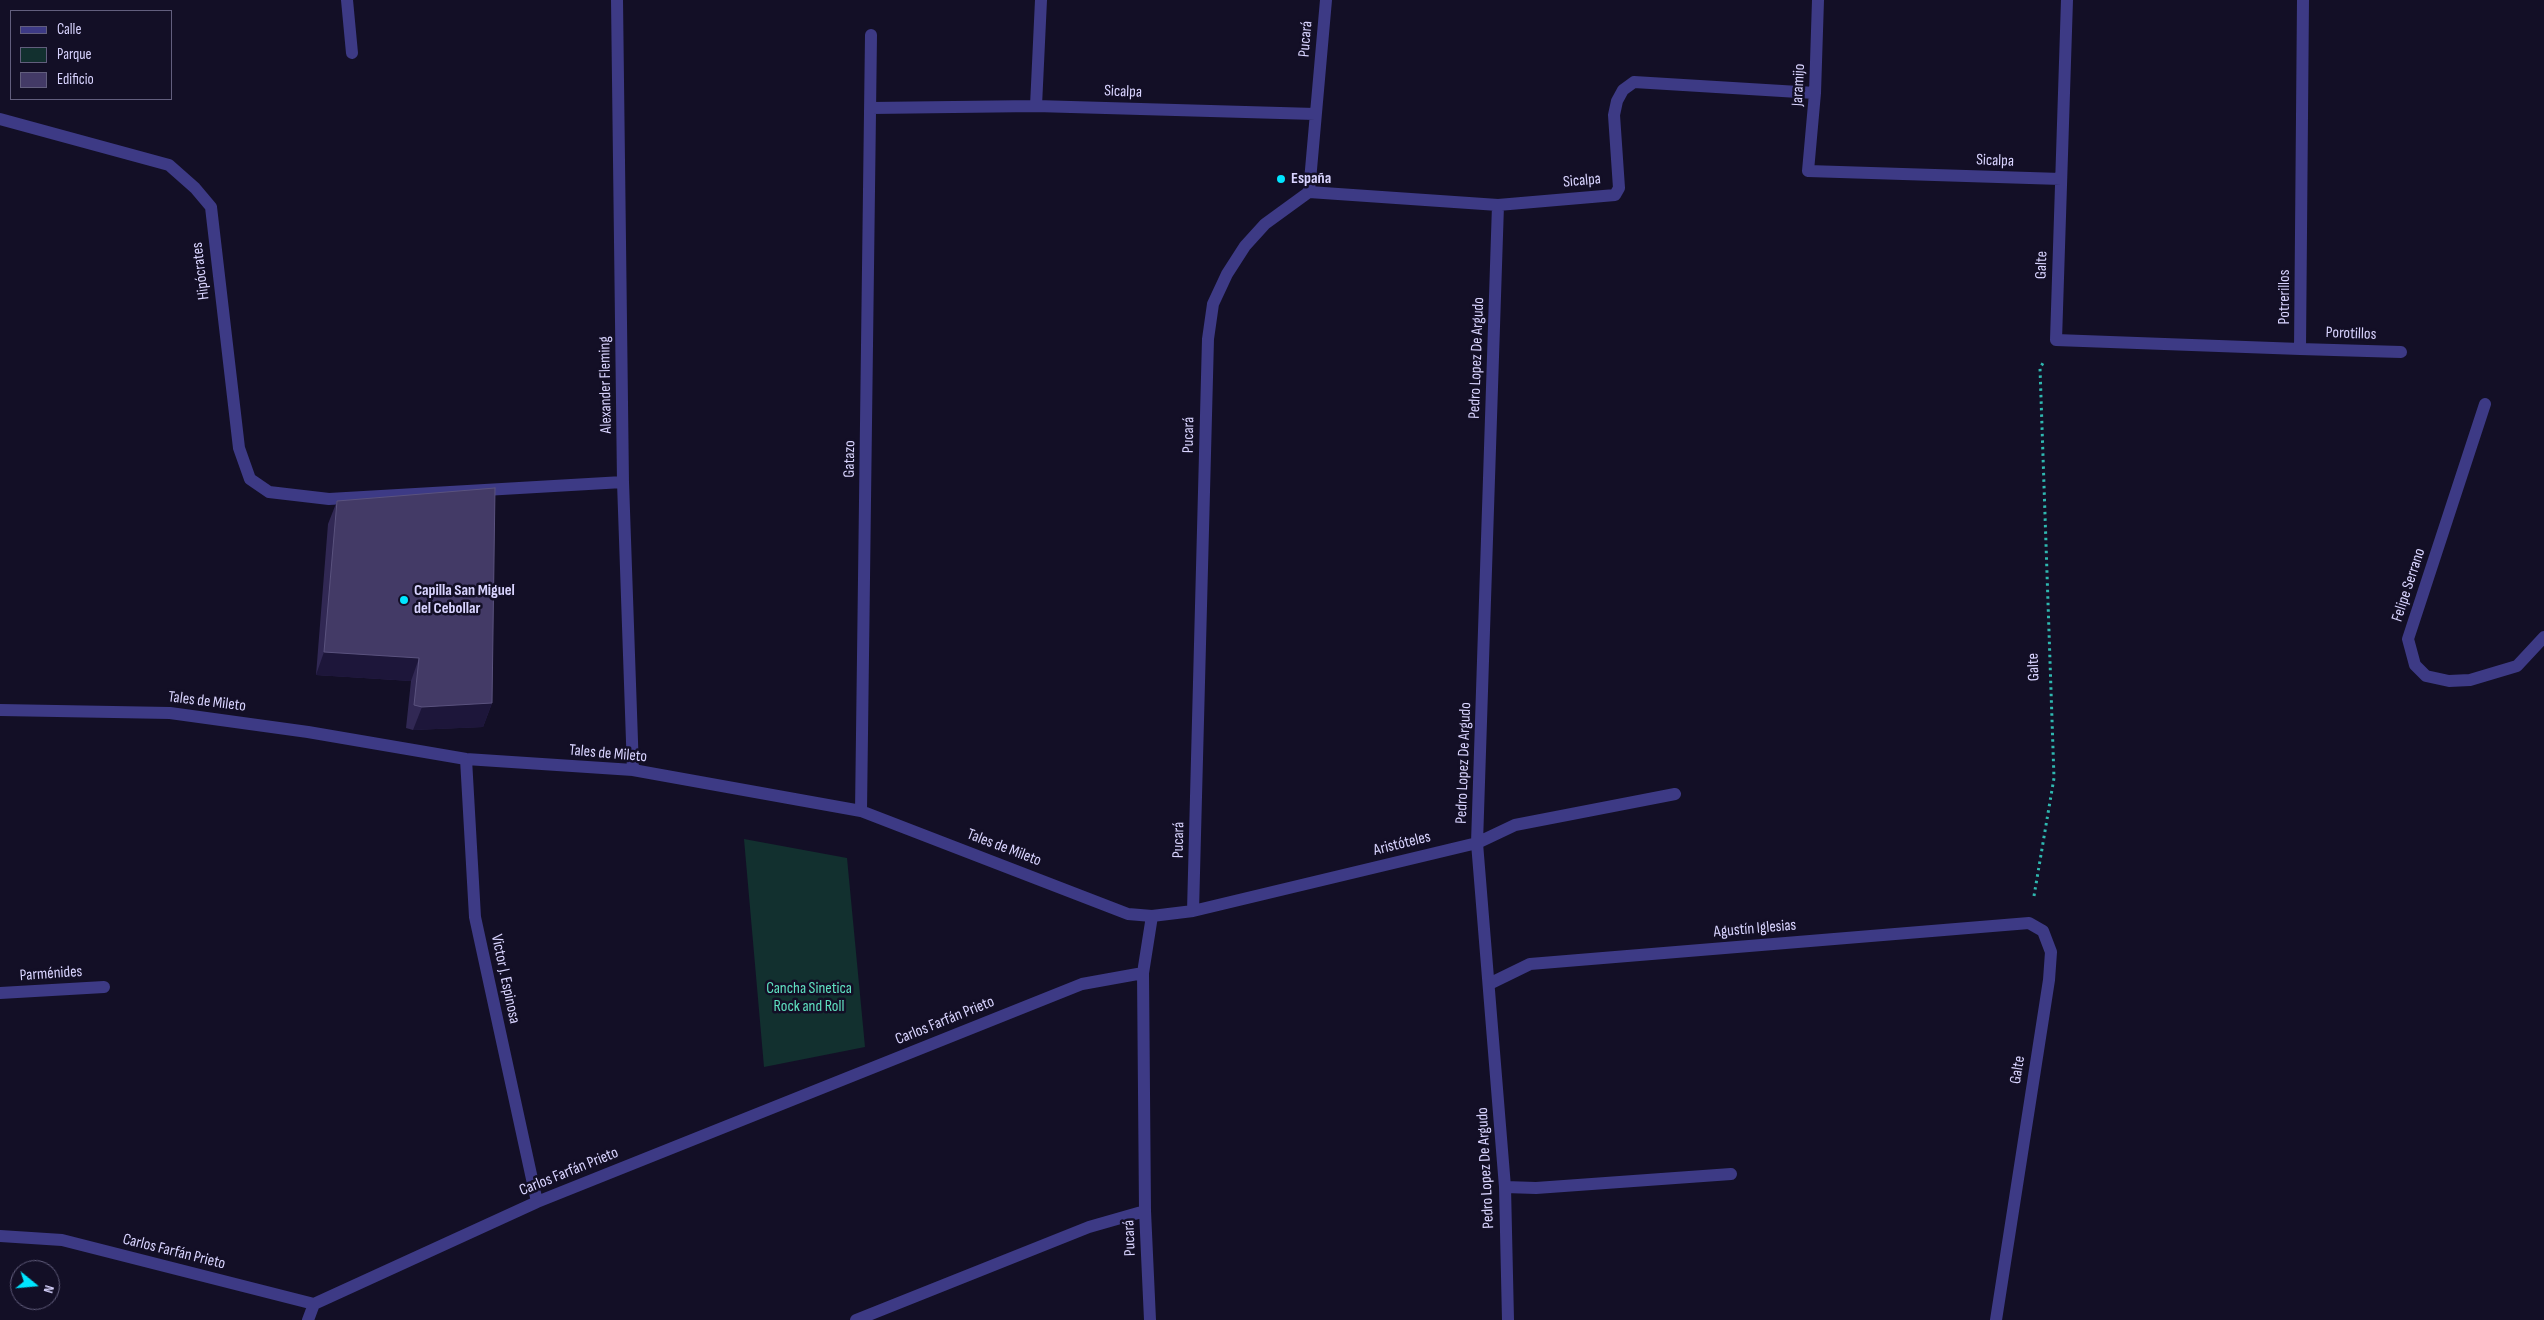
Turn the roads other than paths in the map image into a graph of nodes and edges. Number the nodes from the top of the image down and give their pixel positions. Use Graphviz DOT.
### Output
graph roads {
  1 [pos="347,0"];
  2 [pos="617,0"];
  3 [pos="1041,0"];
  4 [pos="1326,0"];
  5 [pos="1818,0"];
  6 [pos="2067,0"];
  7 [pos="2303,0"];
  8 [pos="872,35"];
  9 [pos="352,54"];
  10 [pos="1815,93"];
  11 [pos="1036,106"];
  12 [pos="871,108"];
  13 [pos="1315,114"];
  14 [pos="0,119"];
  15 [pos="1808,171"];
  16 [pos="2061,179"];
  17 [pos="1309,192"];
  18 [pos="1498,205"];
  19 [pos="2056,340"];
  20 [pos="2300,349"];
  21 [pos="2401,352"];
  22 [pos="2485,404"];
  23 [pos="623,482"];
  24 [pos="2544,637"];
  25 [pos="0,710"];
  26 [pos="466,759"];
  27 [pos="633,770"];
  28 [pos="1675,794"];
  29 [pos="861,811"];
  30 [pos="1477,843"];
  31 [pos="1193,911"];
  32 [pos="1152,916"];
  33 [pos="2029,923"];
  34 [pos="1143,973"];
  35 [pos="1489,984"];
  36 [pos="104,987"];
  37 [pos="0,993"];
  38 [pos="1731,1174"];
  39 [pos="1505,1187"];
  40 [pos="537,1202"];
  41 [pos="1146,1211"];
  42 [pos="0,1236"];
  43 [pos="314,1304"];
  44 [pos="308,1320"];
  45 [pos="856,1320"];
  46 [pos="1150,1320"];
  47 [pos="1508,1320"];
  48 [pos="1996,1320"];
  1 -- 9 [label="street"];
  2 -- 23 [label="street, Alexander Fleming"];
  3 -- 11 [label="street"];
  4 -- 13 [label="street, Pucará"];
  5 -- 10 [label="street, Jaramijo"];
  6 -- 16 [label="street, Galte"];
  7 -- 20 [label="street, Potrerillos"];
  8 -- 12 [label="street, Gatazo"];
  10 -- 15 [label="street, Jaramijo"];
  10 -- 18 [label="street, Sicalpa"];
  11 -- 12 [label="street"];
  11 -- 13 [label="street, Sicalpa"];
  12 -- 29 [label="street, Gatazo"];
  13 -- 17 [label="street, Pucará"];
  14 -- 23 [label="street, Hipócrates"];
  15 -- 16 [label="street, Sicalpa"];
  16 -- 19 [label="street, Galte"];
  17 -- 18 [label="street, Sicalpa"];
  17 -- 31 [label="street, Pucará"];
  18 -- 30 [label="street, Pedro Lopez De Argudo"];
  19 -- 20 [label="street, Potrerillos"];
  20 -- 21 [label="street, Porotillos"];
  22 -- 24 [label="street, Felipe Serrano"];
  23 -- 27 [label="street, Alexander Fleming"];
  25 -- 26 [label="street, Tales de Mileto"];
  26 -- 27 [label="street, Tales de Mileto"];
  26 -- 40 [label="street, Victor J. Espinosa"];
  27 -- 29 [label="street, Tales de Mileto"];
  28 -- 30 [label="street, Aristóteles"];
  29 -- 32 [label="street, Tales de Mileto"];
  30 -- 31 [label="street, Aristóteles"];
  30 -- 35 [label="street, Pedro Lopez De Argudo"];
  31 -- 32 [label="street, Tales de Mileto"];
  32 -- 34 [label="street, Pucará"];
  33 -- 35 [label="street, Agustín Iglesias"];
  33 -- 48 [label="street, Galte"];
  34 -- 40 [label="street, Carlos Farfán Prieto"];
  34 -- 41 [label="street, Pucará"];
  35 -- 39 [label="street, Pedro Lopez De Argudo"];
  36 -- 37 [label="street, Parménides"];
  38 -- 39 [label="street"];
  39 -- 47 [label="street, Pedro Lopez De Argudo"];
  40 -- 43 [label="street, Carlos Farfán Prieto"];
  41 -- 45 [label="street"];
  41 -- 46 [label="street, Pucará"];
  42 -- 43 [label="street, Carlos Farfán Prieto"];
  43 -- 44 [label="street"];
}
